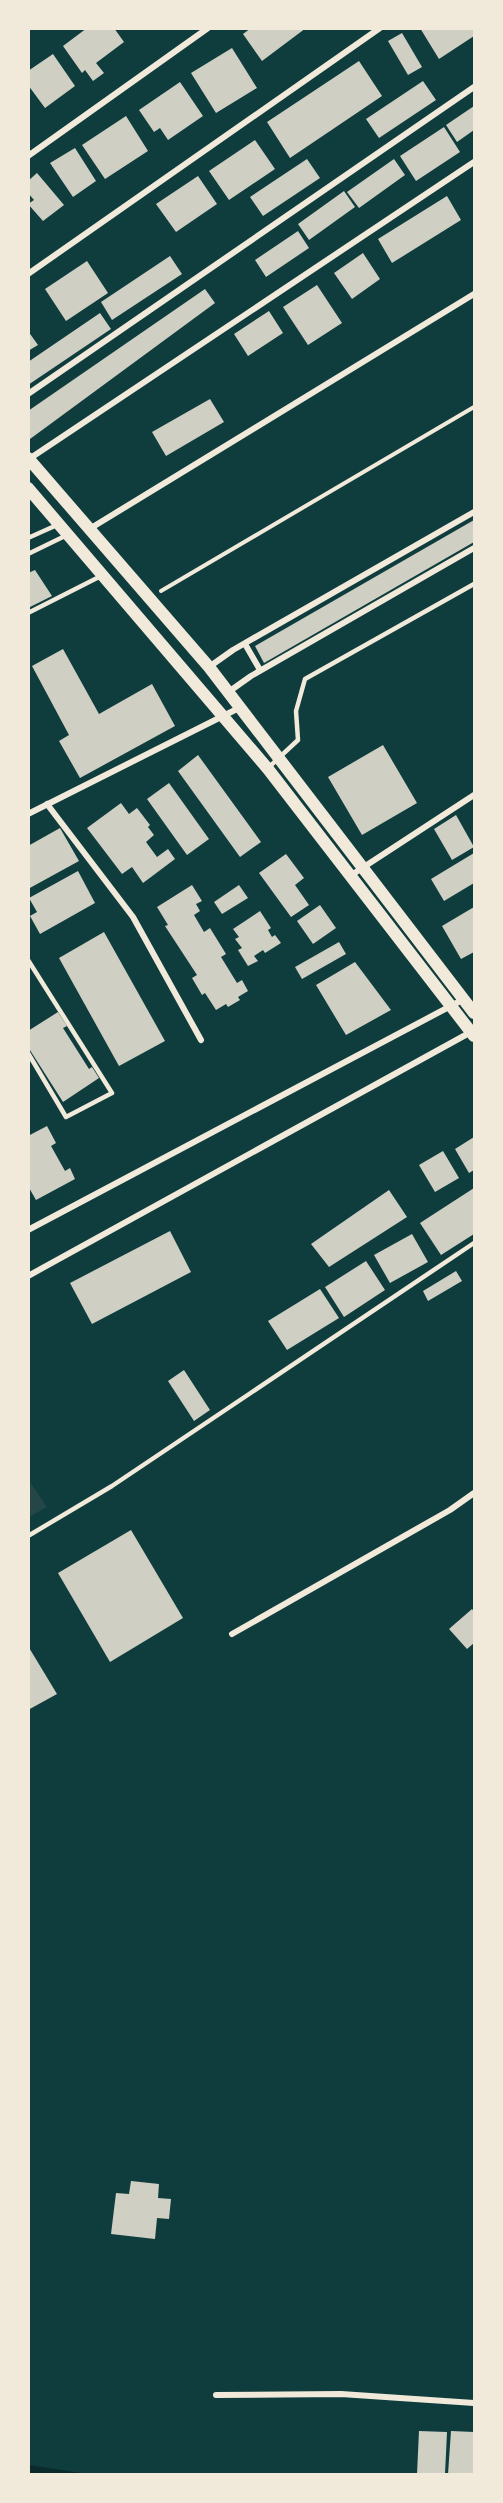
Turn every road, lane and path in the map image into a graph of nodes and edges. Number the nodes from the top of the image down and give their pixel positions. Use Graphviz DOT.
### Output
graph roads {
  1 [pos="208,28"];
  2 [pos="380,28"];
  3 [pos="474,87"];
  4 [pos="28,156"];
  5 [pos="474,162"];
  6 [pos="28,274"];
  7 [pos="474,294"];
  8 [pos="28,394"];
  9 [pos="474,407"];
  10 [pos="29,459"];
  11 [pos="28,488"];
  12 [pos="474,512"];
  13 [pos="59,524"];
  14 [pos="91,528"];
  15 [pos="68,535"];
  16 [pos="28,538"];
  17 [pos="474,548"];
  18 [pos="28,554"];
  19 [pos="101,575"];
  20 [pos="474,584"];
  21 [pos="150,597"];
  22 [pos="28,613"];
  23 [pos="244,644"];
  24 [pos="209,667"];
  25 [pos="260,670"];
  26 [pos="227,693"];
  27 [pos="239,708"];
  28 [pos="224,716"];
  29 [pos="279,757"];
  30 [pos="268,769"];
  31 [pos="474,795"];
  32 [pos="47,804"];
  33 [pos="28,814"];
  34 [pos="361,867"];
  35 [pos="350,876"];
  36 [pos="28,960"];
  37 [pos="464,999"];
  38 [pos="452,1007"];
  39 [pos="474,1013"];
  40 [pos="473,1033"];
  41 [pos="201,1041"];
  42 [pos="28,1053"];
  43 [pos="28,1230"];
  44 [pos="474,1243"];
  45 [pos="28,1276"];
  46 [pos="474,1493"];
  47 [pos="28,1536"];
  48 [pos="232,1634"];
  49 [pos="216,2395"];
  50 [pos="474,2403"];
  1 -- 4 [label="street"];
  2 -- 6 [label="street"];
  3 -- 8 [label="street"];
  5 -- 10 [label="street"];
  7 -- 14 [label="street"];
  9 -- 21 [label="path"];
  10 -- 14 [label="main road"];
  11 -- 13 [label="main road"];
  12 -- 23 [label="street"];
  13 -- 15 [label="main road"];
  13 -- 16 [label="lane"];
  14 -- 21 [label="main road"];
  15 -- 18 [label="lane"];
  15 -- 19 [label="main road"];
  17 -- 25 [label="street"];
  19 -- 22 [label="lane"];
  19 -- 28 [label="main road"];
  20 -- 29 [label="lane"];
  21 -- 24 [label="main road"];
  23 -- 24 [label="street"];
  23 -- 25 [label="street"];
  24 -- 26 [label="main road"];
  25 -- 26 [label="street"];
  26 -- 27 [label="main road"];
  27 -- 28 [label="street"];
  27 -- 29 [label="main road"];
  28 -- 30 [label="main road"];
  28 -- 32 [label="street"];
  29 -- 30 [label="lane"];
  29 -- 34 [label="main road"];
  30 -- 35 [label="main road"];
  31 -- 34 [label="street"];
  32 -- 33 [label="street"];
  32 -- 41 [label="street"];
  34 -- 35 [label="street"];
  34 -- 37 [label="main road"];
  35 -- 38 [label="main road"];
  36 -- 42 [label="lane"];
  37 -- 38 [label="street"];
  37 -- 39 [label="main road"];
  38 -- 40 [label="main road"];
  38 -- 43 [label="street"];
  40 -- 45 [label="street"];
  44 -- 47 [label="lane"];
  46 -- 48 [label="street"];
  49 -- 50 [label="street"];
}
